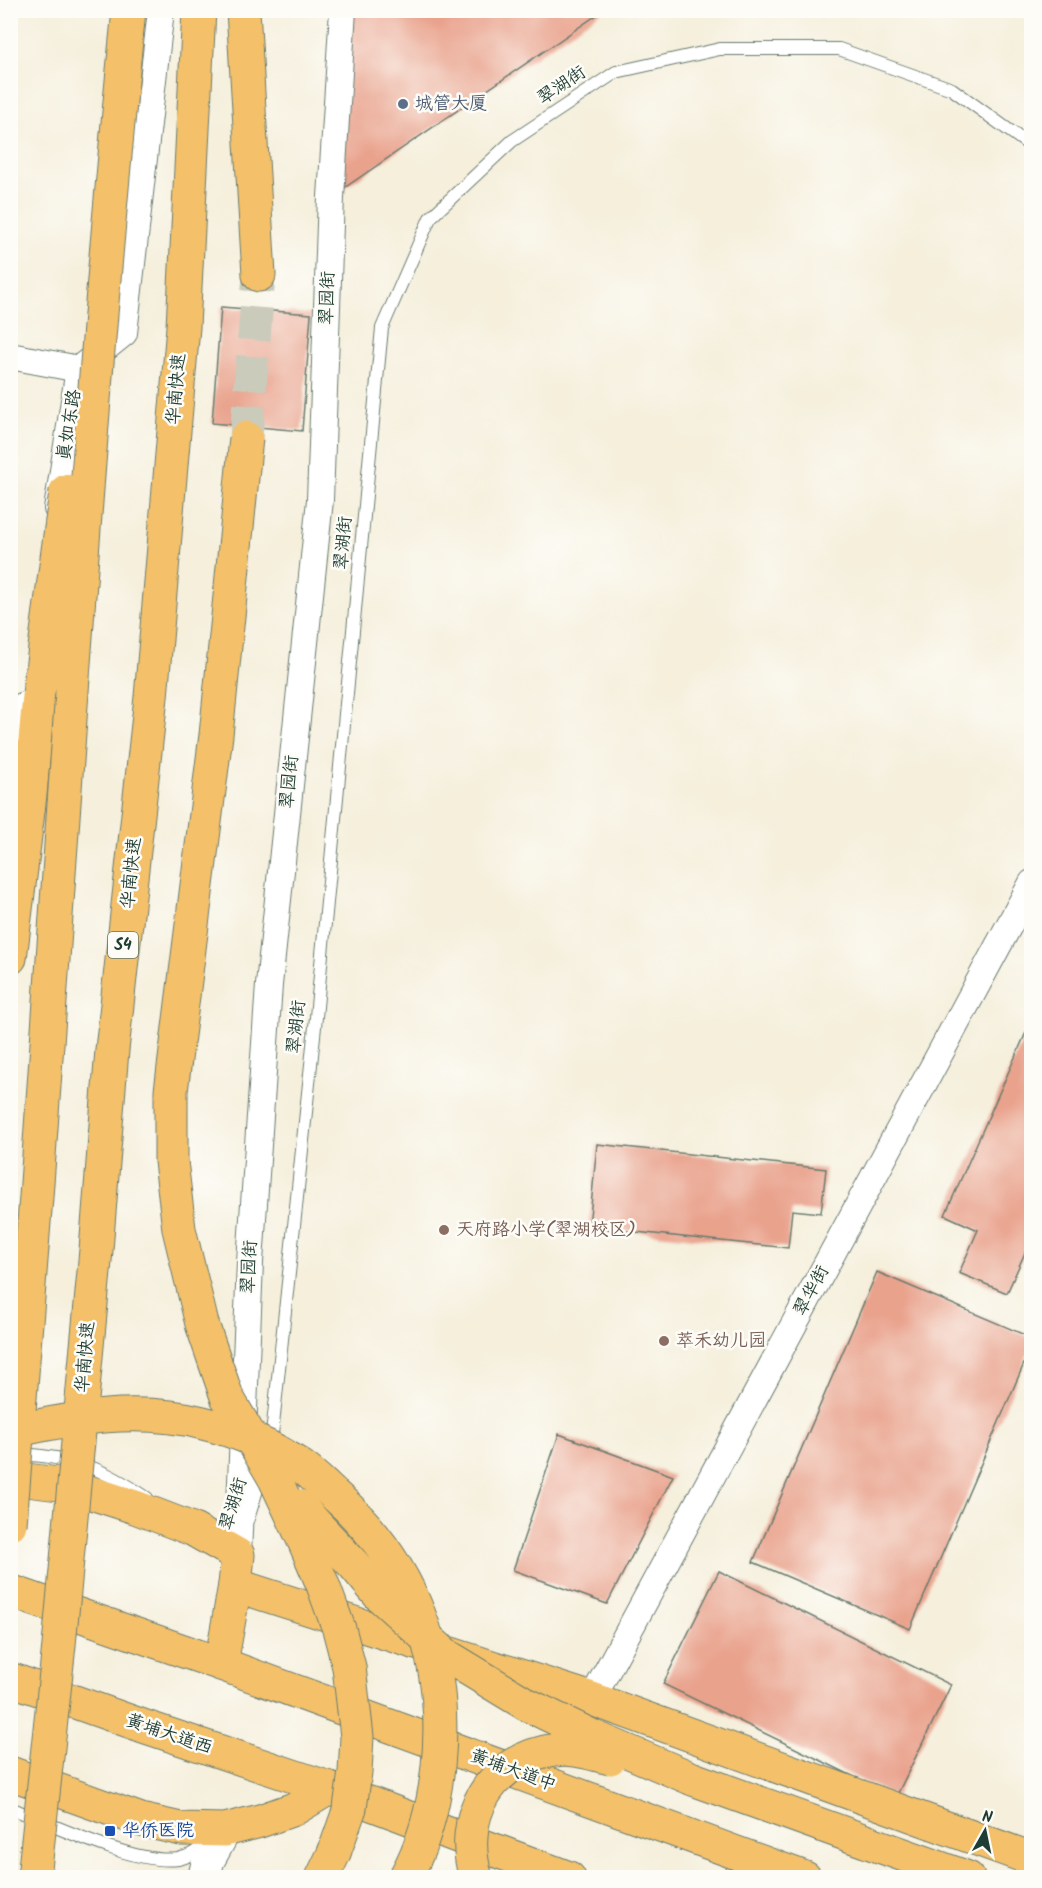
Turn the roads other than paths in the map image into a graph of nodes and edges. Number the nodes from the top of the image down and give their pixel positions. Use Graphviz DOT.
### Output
graph roads {
  1 [pos="129,10"];
  2 [pos="161,10"];
  3 [pos="199,10"];
  4 [pos="243,10"];
  5 [pos="343,10"];
  6 [pos="1032,147"];
  7 [pos="112,172"];
  8 [pos="259,275"];
  9 [pos="10,356"];
  10 [pos="79,369"];
  11 [pos="246,438"];
  12 [pos="10,788"];
  13 [pos="1032,883"];
  14 [pos="10,958"];
  15 [pos="10,1432"];
  16 [pos="10,1454"];
  17 [pos="10,1478"];
  18 [pos="275,1479"];
  19 [pos="10,1524"];
  20 [pos="192,1529"];
  21 [pos="236,1570"];
  22 [pos="10,1592"];
  23 [pos="221,1664"];
  24 [pos="10,1679"];
  25 [pos="592,1699"];
  26 [pos="10,1773"];
  27 [pos="693,1779"];
  28 [pos="329,1788"];
  29 [pos="10,1808"];
  30 [pos="225,1830"];
  31 [pos="1032,1859"];
  32 [pos="34,1878"];
  33 [pos="204,1878"];
  34 [pos="322,1878"];
  35 [pos="405,1878"];
  36 [pos="476,1878"];
  37 [pos="569,1878"];
  38 [pos="805,1878"];
  39 [pos="968,1878"];
  1 -- 7 [label="main road, bridge"];
  2 -- 10 [label="street, 真如东路"];
  3 -- 32 [label="main road, 华南快速 / S4, bridge"];
  4 -- 8 [label="main road"];
  5 -- 21 [label="street, 翠园街"];
  6 -- 21 [label="lane, 翠湖街"];
  7 -- 14 [label="main road, bridge"];
  7 -- 19 [label="main road, bridge"];
  9 -- 10 [label="street"];
  10 -- 12 [label="street, 真如东路"];
  11 -- 18 [label="main road, bridge"];
  13 -- 25 [label="street, 翠华街"];
  15 -- 35 [label="main road, bridge"];
  16 -- 20 [label="lane"];
  17 -- 20 [label="main road"];
  18 -- 27 [label="main road, bridge"];
  18 -- 34 [label="main road, bridge"];
  20 -- 21 [label="main road"];
  21 -- 23 [label="main road"];
  21 -- 25 [label="main road"];
  22 -- 23 [label="main road"];
  23 -- 38 [label="main road, 黄埔大道中"];
  24 -- 28 [label="main road, 黄埔大道西"];
  25 -- 31 [label="main road"];
  26 -- 30 [label="main road"];
  27 -- 36 [label="main road, bridge"];
  27 -- 39 [label="main road"];
  28 -- 30 [label="main road"];
  28 -- 37 [label="main road"];
  29 -- 30 [label="lane"];
  30 -- 33 [label="street"];
}
